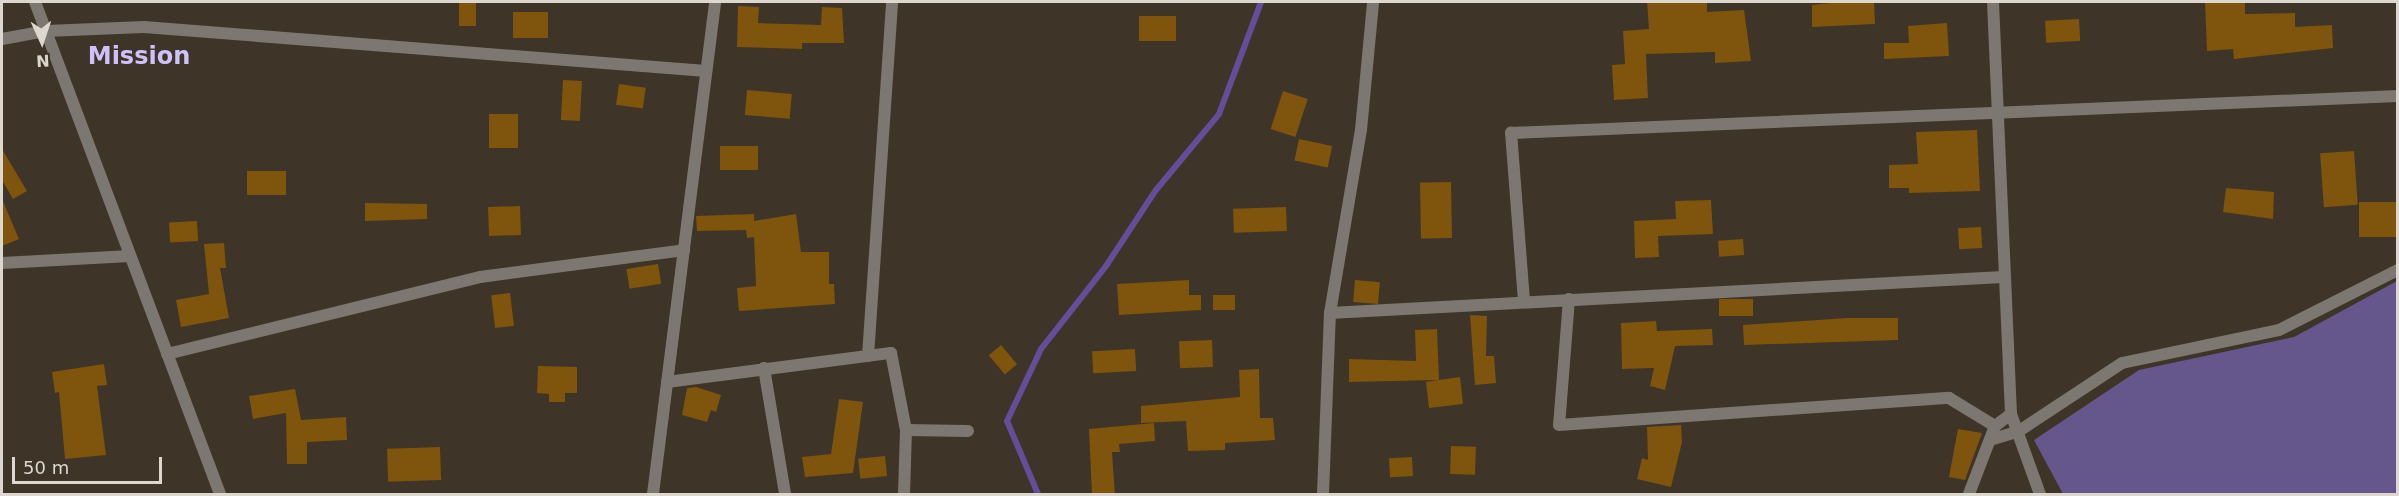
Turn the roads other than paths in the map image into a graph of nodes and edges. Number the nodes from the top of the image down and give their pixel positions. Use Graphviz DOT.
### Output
graph roads {
  1 [pos="35,2"];
  2 [pos="715,2"];
  3 [pos="892,2"];
  4 [pos="1373,2"];
  5 [pos="1993,2"];
  6 [pos="46,31"];
  7 [pos="2,39"];
  8 [pos="706,71"];
  9 [pos="2397,96"];
  10 [pos="1997,113"];
  11 [pos="684,250"];
  12 [pos="130,256"];
  13 [pos="2,263"];
  14 [pos="2397,270"];
  15 [pos="2003,277"];
  16 [pos="1569,299"];
  17 [pos="1524,301"];
  18 [pos="1330,313"];
  19 [pos="167,354"];
  20 [pos="868,356"];
  21 [pos="764,368"];
  22 [pos="667,382"];
  23 [pos="2011,414"];
  24 [pos="1995,426"];
  25 [pos="906,430"];
  26 [pos="968,431"];
  27 [pos="2019,431"];
  28 [pos="1990,440"];
  29 [pos="220,495"];
  30 [pos="652,495"];
  31 [pos="785,495"];
  32 [pos="904,495"];
  33 [pos="1323,495"];
  34 [pos="1969,495"];
  35 [pos="2040,495"];
  1 -- 6 [label="street"];
  2 -- 8 [label="street"];
  3 -- 20 [label="street"];
  4 -- 18 [label="street"];
  5 -- 10 [label="street"];
  6 -- 7 [label="street"];
  6 -- 8 [label="street"];
  6 -- 12 [label="street"];
  8 -- 11 [label="street"];
  9 -- 10 [label="street"];
  10 -- 15 [label="street"];
  10 -- 17 [label="street"];
  11 -- 19 [label="street"];
  11 -- 22 [label="street"];
  12 -- 13 [label="street"];
  12 -- 19 [label="street"];
  14 -- 27 [label="street"];
  15 -- 16 [label="street"];
  15 -- 23 [label="street"];
  16 -- 17 [label="street"];
  16 -- 24 [label="street"];
  17 -- 18 [label="street"];
  18 -- 33 [label="street"];
  19 -- 29 [label="street"];
  20 -- 21 [label="street"];
  20 -- 25 [label="street"];
  21 -- 22 [label="street"];
  21 -- 31 [label="street"];
  22 -- 30 [label="street"];
  23 -- 24 [label="street"];
  23 -- 27 [label="street"];
  24 -- 28 [label="street"];
  25 -- 26 [label="street"];
  25 -- 32 [label="street"];
  27 -- 28 [label="street"];
  27 -- 35 [label="street"];
  28 -- 34 [label="street"];
}
